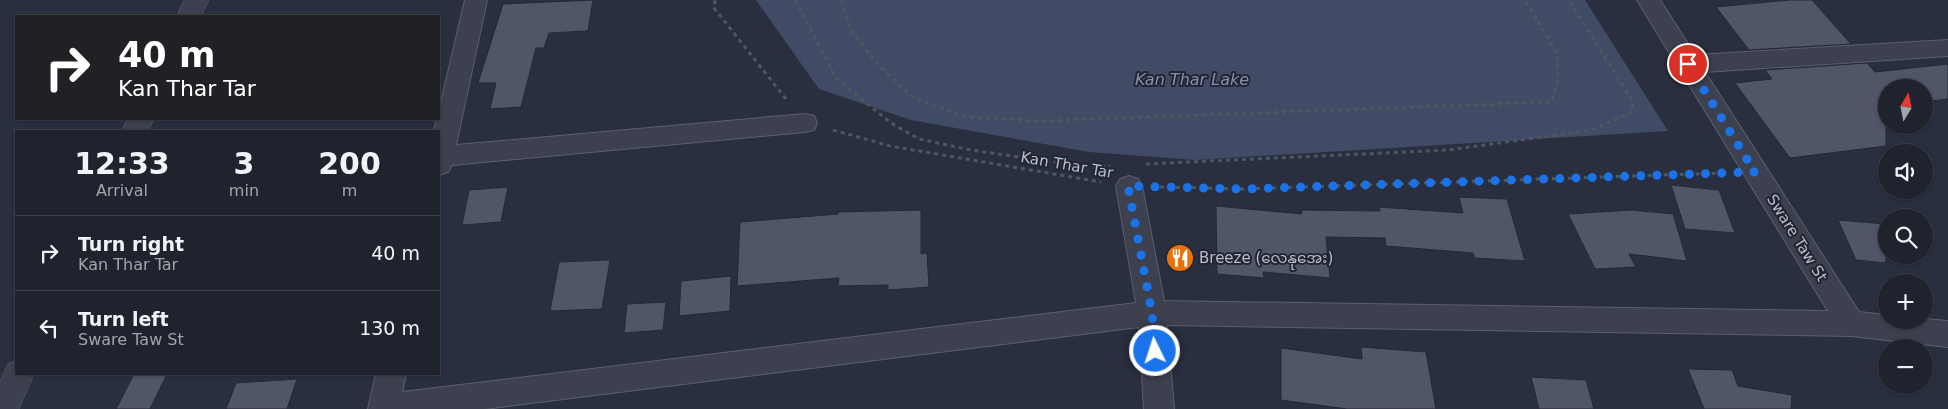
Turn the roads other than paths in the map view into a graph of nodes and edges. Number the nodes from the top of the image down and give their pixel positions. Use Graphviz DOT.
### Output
graph roads {
  1 [pos="197,0"];
  2 [pos="476,0"];
  3 [pos="1648,0"];
  4 [pos="190,15"];
  5 [pos="1948,48"];
  6 [pos="1688,64"];
  7 [pos="805,123"];
  8 [pos="440,155"];
  9 [pos="440,159"];
  10 [pos="1129,172"];
  11 [pos="1152,313"];
  12 [pos="1851,324"];
  13 [pos="1948,334"];
  14 [pos="20,375"];
  15 [pos="391,375"];
  16 [pos="383,408"];
  17 [pos="3,409"];
  18 [pos="1159,409"];
  1 -- 4 [label="street"];
  2 -- 8 [label="street"];
  3 -- 6 [label="street, Sware Taw St"];
  5 -- 6 [label="street"];
  6 -- 12 [label="street, Sware Taw St"];
  7 -- 9 [label="street"];
  10 -- 11 [label="street"];
  11 -- 12 [label="street"];
  11 -- 16 [label="street"];
  11 -- 18 [label="street"];
  12 -- 13 [label="street"];
  14 -- 17 [label="street"];
  15 -- 16 [label="street"];
}
